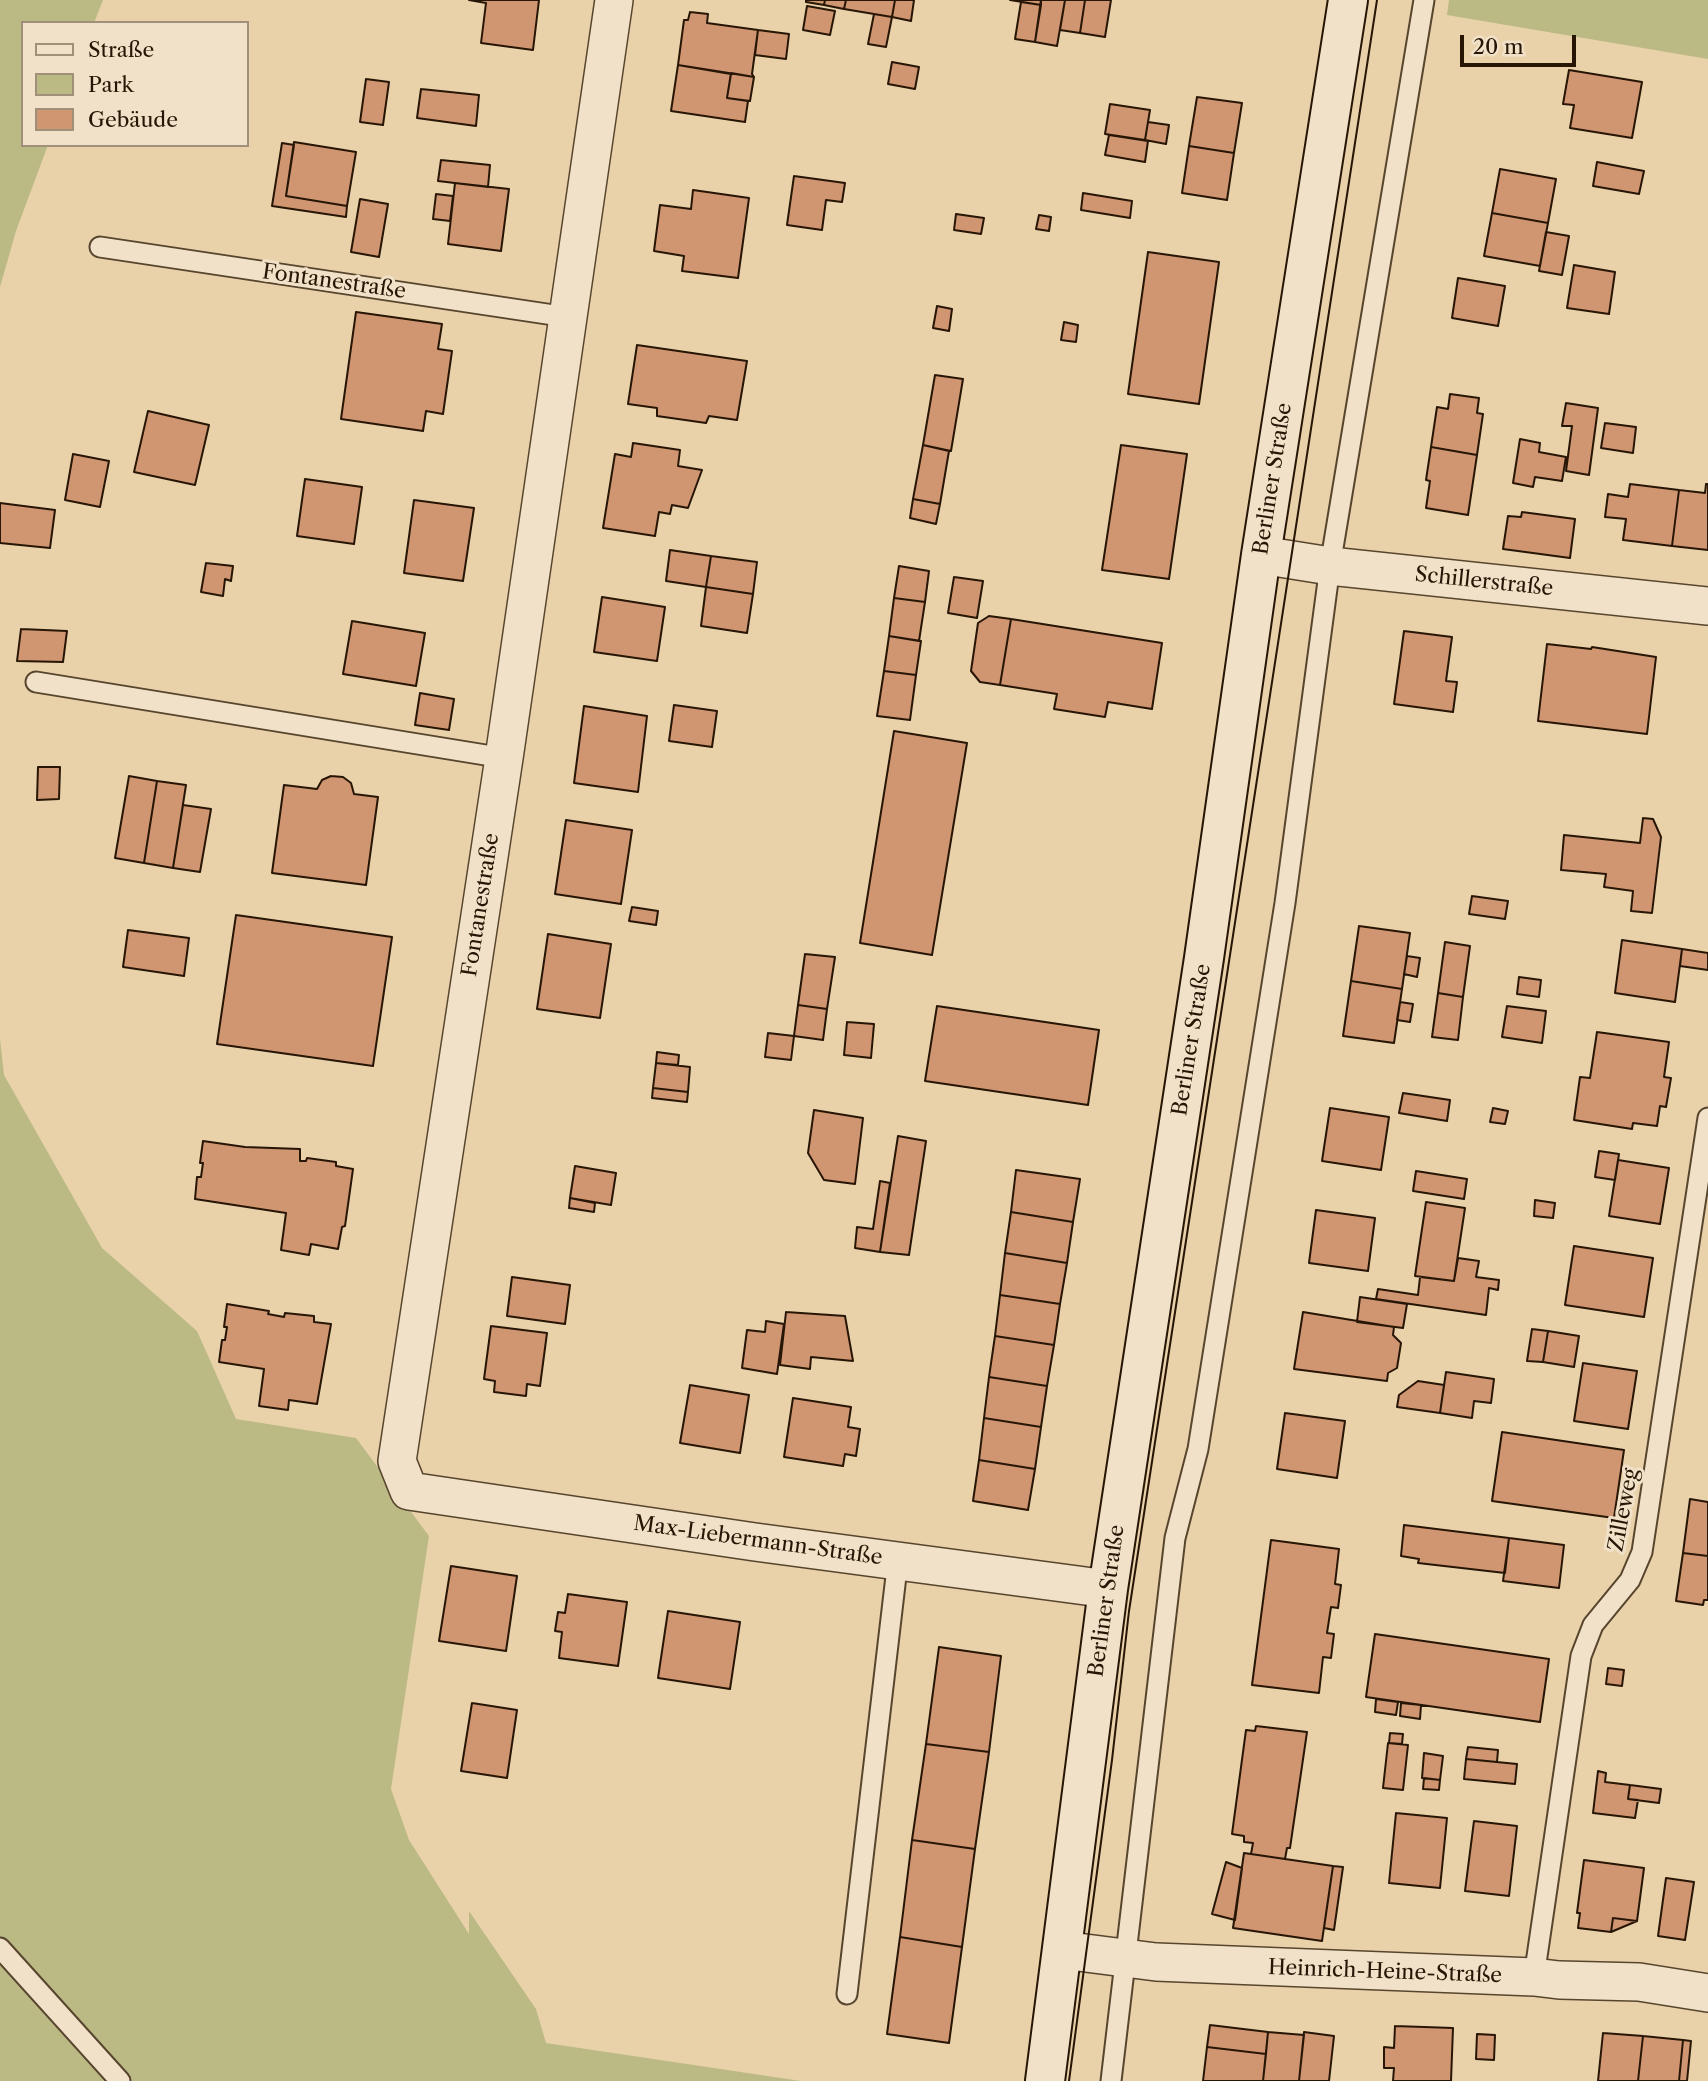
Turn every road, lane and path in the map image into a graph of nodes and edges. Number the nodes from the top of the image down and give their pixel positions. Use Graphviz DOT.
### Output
graph roads {
  1 [pos="614,0"];
  2 [pos="1348,0"];
  3 [pos="1424,0"];
  4 [pos="100,247"];
  5 [pos="567,317"];
  6 [pos="1261,555"];
  7 [pos="1330,566"];
  8 [pos="1708,606"];
  9 [pos="36,682"];
  10 [pos="504,758"];
  11 [pos="1708,1118"];
  12 [pos="409,1491"];
  13 [pos="898,1559"];
  14 [pos="1108,1589"];
  15 [pos="0,1948"];
  16 [pos="1062,1950"];
  17 [pos="1126,1959"];
  18 [pos="1534,1978"];
  19 [pos="1708,1993"];
  20 [pos="847,1994"];
  21 [pos="120,2081"];
  22 [pos="1045,2081"];
  23 [pos="1111,2081"];
  1 -- 5 [label="street, Fontanestraße"];
  2 -- 6 [label="street, Berliner Straße"];
  3 -- 7 [label="lane"];
  4 -- 5 [label="lane, Fontanestraße"];
  5 -- 10 [label="street, Fontanestraße"];
  6 -- 7 [label="street, Schillerstraße"];
  6 -- 14 [label="street, Berliner Straße"];
  7 -- 8 [label="street, Schillerstraße"];
  7 -- 17 [label="lane"];
  9 -- 10 [label="lane"];
  10 -- 12 [label="street, Fontanestraße"];
  11 -- 18 [label="lane, Zilleweg"];
  12 -- 13 [label="street, Max-Liebermann-Straße"];
  13 -- 14 [label="street, Max-Liebermann-Straße"];
  13 -- 20 [label="lane"];
  14 -- 16 [label="street, Berliner Straße"];
  15 -- 21 [label="lane"];
  16 -- 17 [label="street, Heinrich-Heine-Straße"];
  16 -- 22 [label="street, Berliner Straße"];
  17 -- 18 [label="street, Heinrich-Heine-Straße"];
  17 -- 23 [label="lane"];
  18 -- 19 [label="street, Heinrich-Heine-Straße"];
}
